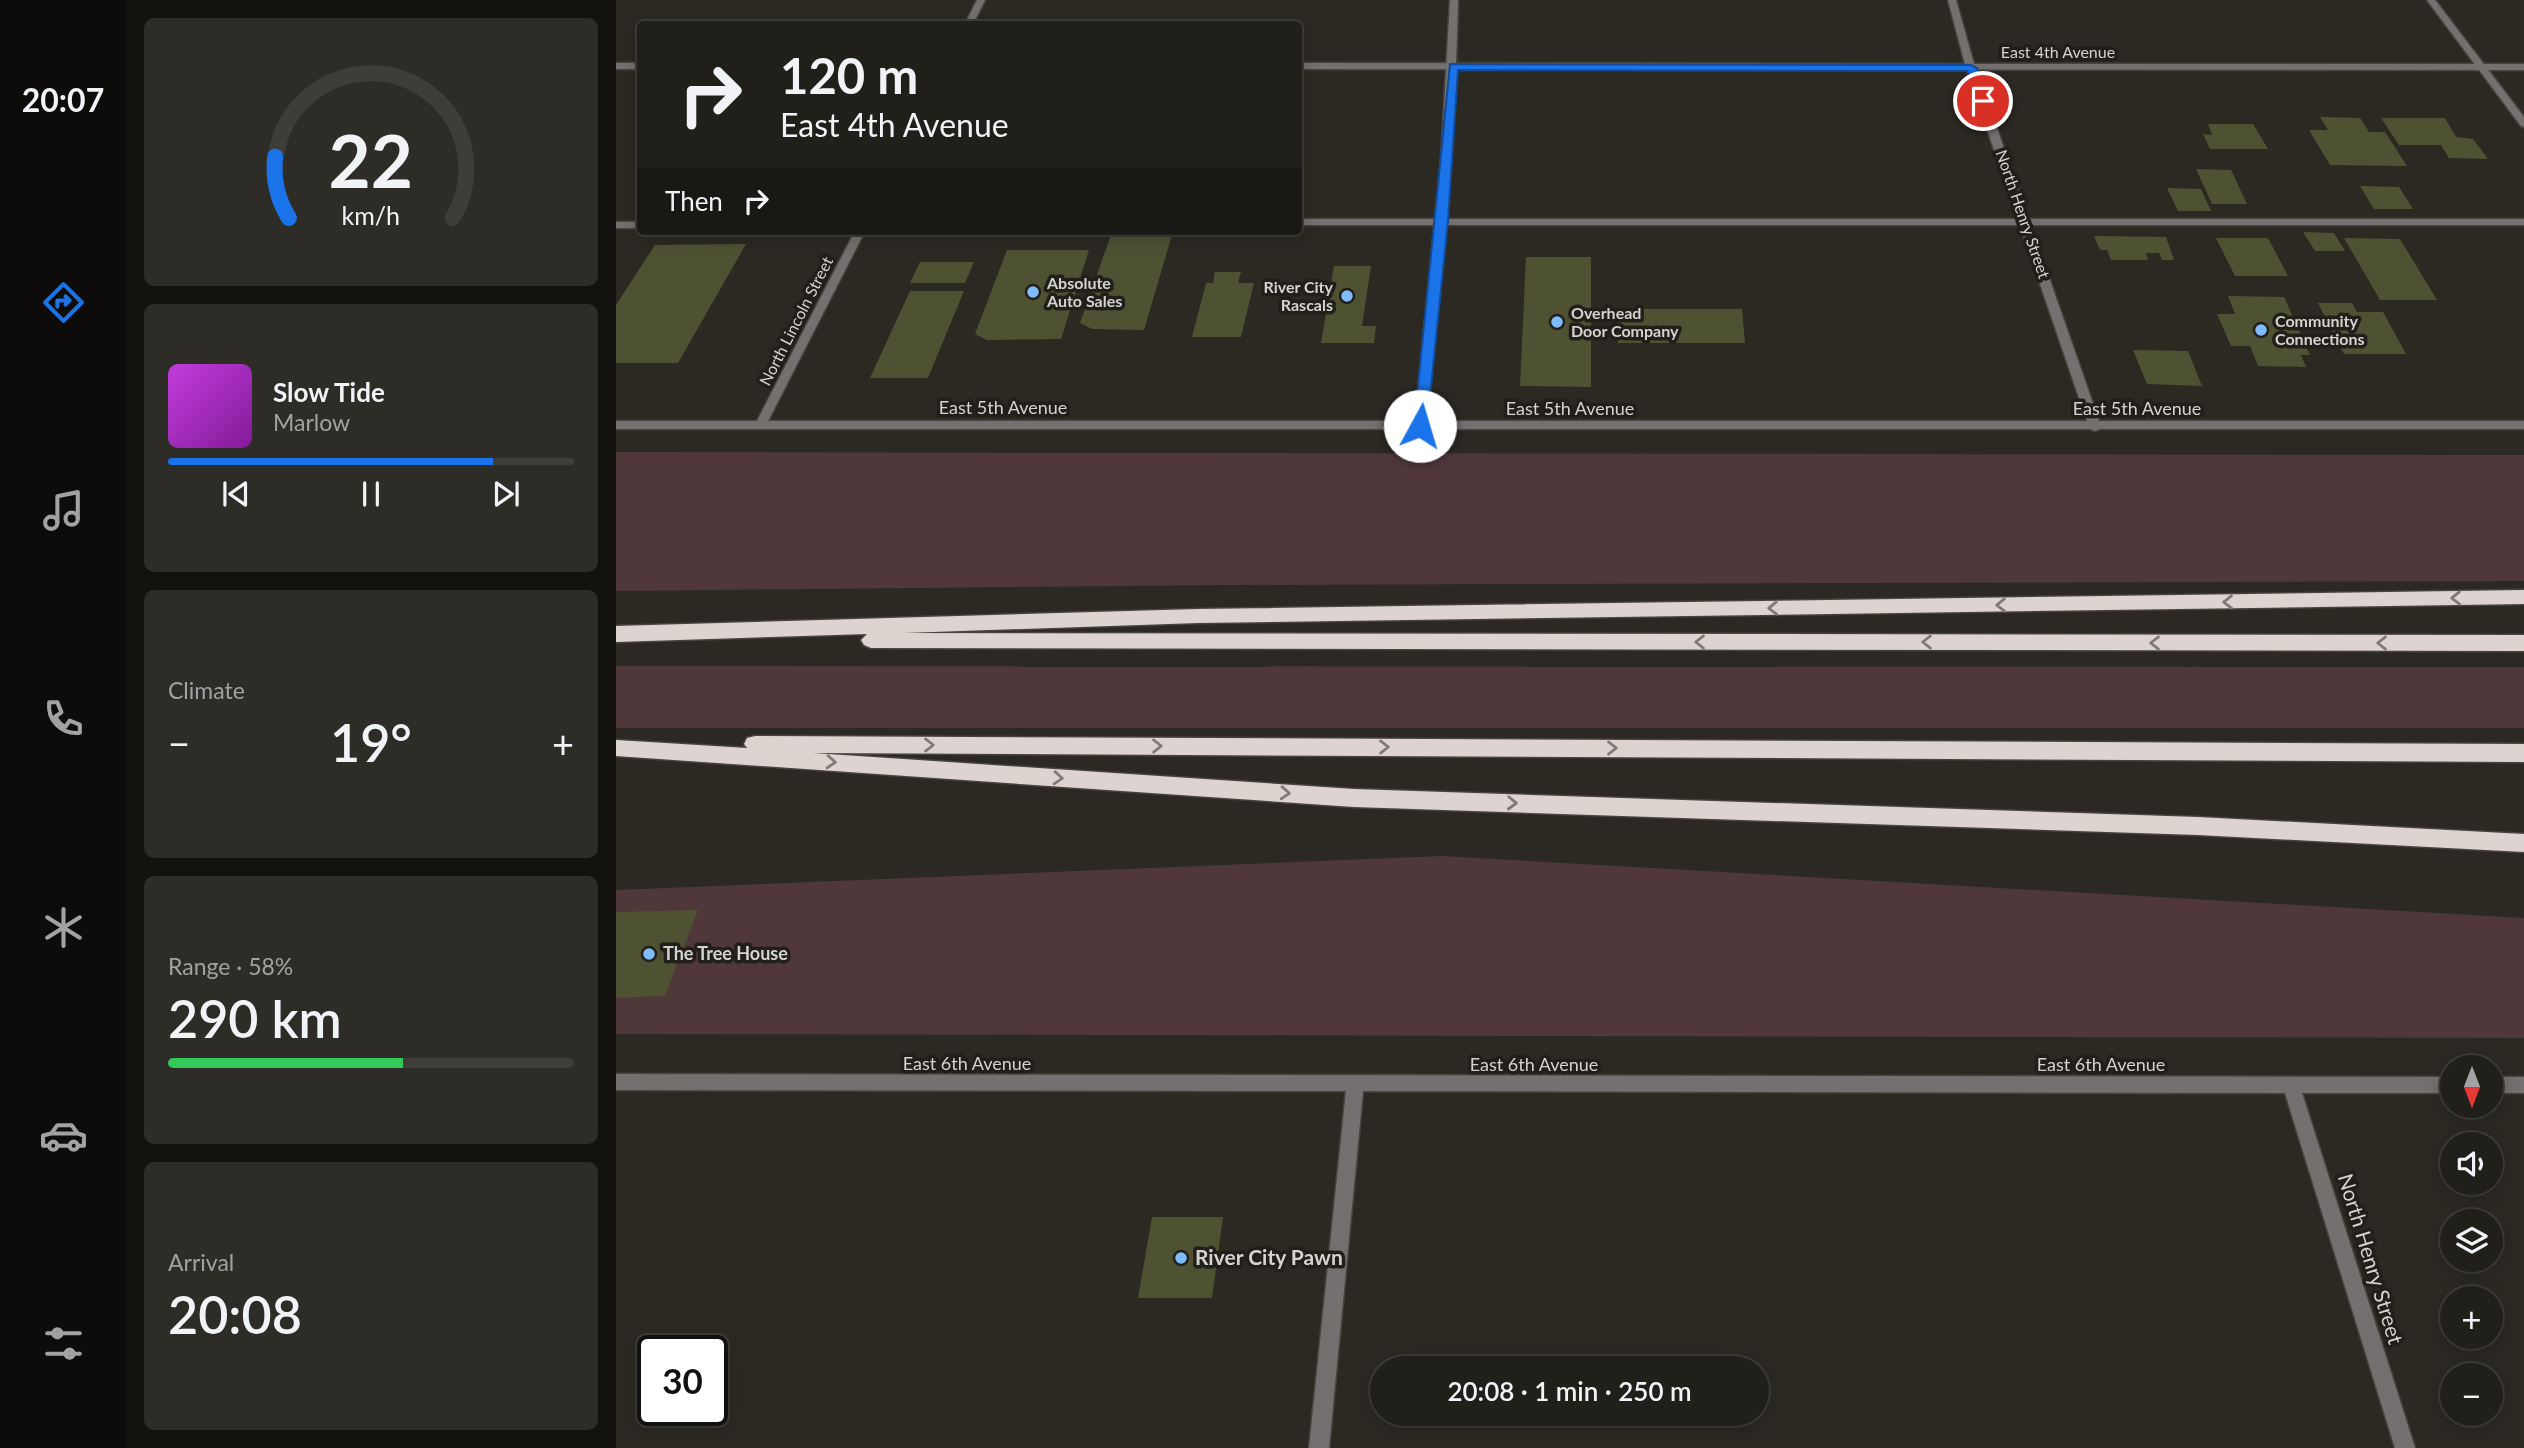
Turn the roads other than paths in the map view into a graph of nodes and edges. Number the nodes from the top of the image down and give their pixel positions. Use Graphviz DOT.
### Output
graph roads {
  1 [pos="981,0"];
  2 [pos="1454,0"];
  3 [pos="1952,0"];
  4 [pos="2431,0"];
  5 [pos="970,21"];
  6 [pos="616,66"];
  7 [pos="637,66"];
  8 [pos="1302,66"];
  9 [pos="1453,67"];
  10 [pos="2481,67"];
  11 [pos="2524,67"];
  12 [pos="1971,68"];
  13 [pos="2524,124"];
  14 [pos="1442,221"];
  15 [pos="1302,222"];
  16 [pos="2026,222"];
  17 [pos="2524,222"];
  18 [pos="616,225"];
  19 [pos="637,225"];
  20 [pos="858,235"];
  21 [pos="616,425"];
  22 [pos="2524,425"];
  23 [pos="760,426"];
  24 [pos="1420,426"];
  25 [pos="2095,427"];
  26 [pos="2524,597"];
  27 [pos="616,634"];
  28 [pos="616,640"];
  29 [pos="2524,643"];
  30 [pos="616,746"];
  31 [pos="2524,753"];
  32 [pos="2524,843"];
  33 [pos="616,1082"];
  34 [pos="1355,1084"];
  35 [pos="2291,1084"];
  36 [pos="2440,1085"];
  37 [pos="2503,1085"];
  38 [pos="2524,1085"];
  39 [pos="1319,1448"];
  40 [pos="2405,1448"];
  1 -- 5 [label="street"];
  2 -- 9 [label="street"];
  3 -- 12 [label="street, North Henry Street"];
  4 -- 10 [label="street"];
  6 -- 7 [label="street"];
  8 -- 9 [label="street, East 4th Avenue"];
  9 -- 12 [label="street, East 4th Avenue"];
  9 -- 14 [label="street"];
  10 -- 11 [label="street, East 4th Avenue"];
  10 -- 12 [label="street, East 4th Avenue"];
  10 -- 13 [label="street"];
  12 -- 16 [label="street, North Henry Street"];
  14 -- 15 [label="street"];
  14 -- 16 [label="street"];
  14 -- 24 [label="street"];
  16 -- 17 [label="street"];
  16 -- 25 [label="street, North Henry Street"];
  18 -- 19 [label="street"];
  20 -- 23 [label="street, North Lincoln Street"];
  21 -- 23 [label="street, East 5th Avenue"];
  22 -- 25 [label="street, East 5th Avenue"];
  23 -- 24 [label="street, East 5th Avenue"];
  24 -- 25 [label="street, East 5th Avenue"];
  26 -- 27 [label="highway, one-way"];
  29 -- 28 [label="highway, one-way"];
  30 -- 31 [label="highway, one-way"];
  30 -- 32 [label="highway, one-way"];
  33 -- 34 [label="street, East 6th Avenue"];
  34 -- 35 [label="street, East 6th Avenue"];
  34 -- 39 [label="street"];
  35 -- 36 [label="street, East 6th Avenue"];
  35 -- 40 [label="street, North Henry Street"];
  37 -- 38 [label="street"];
}
